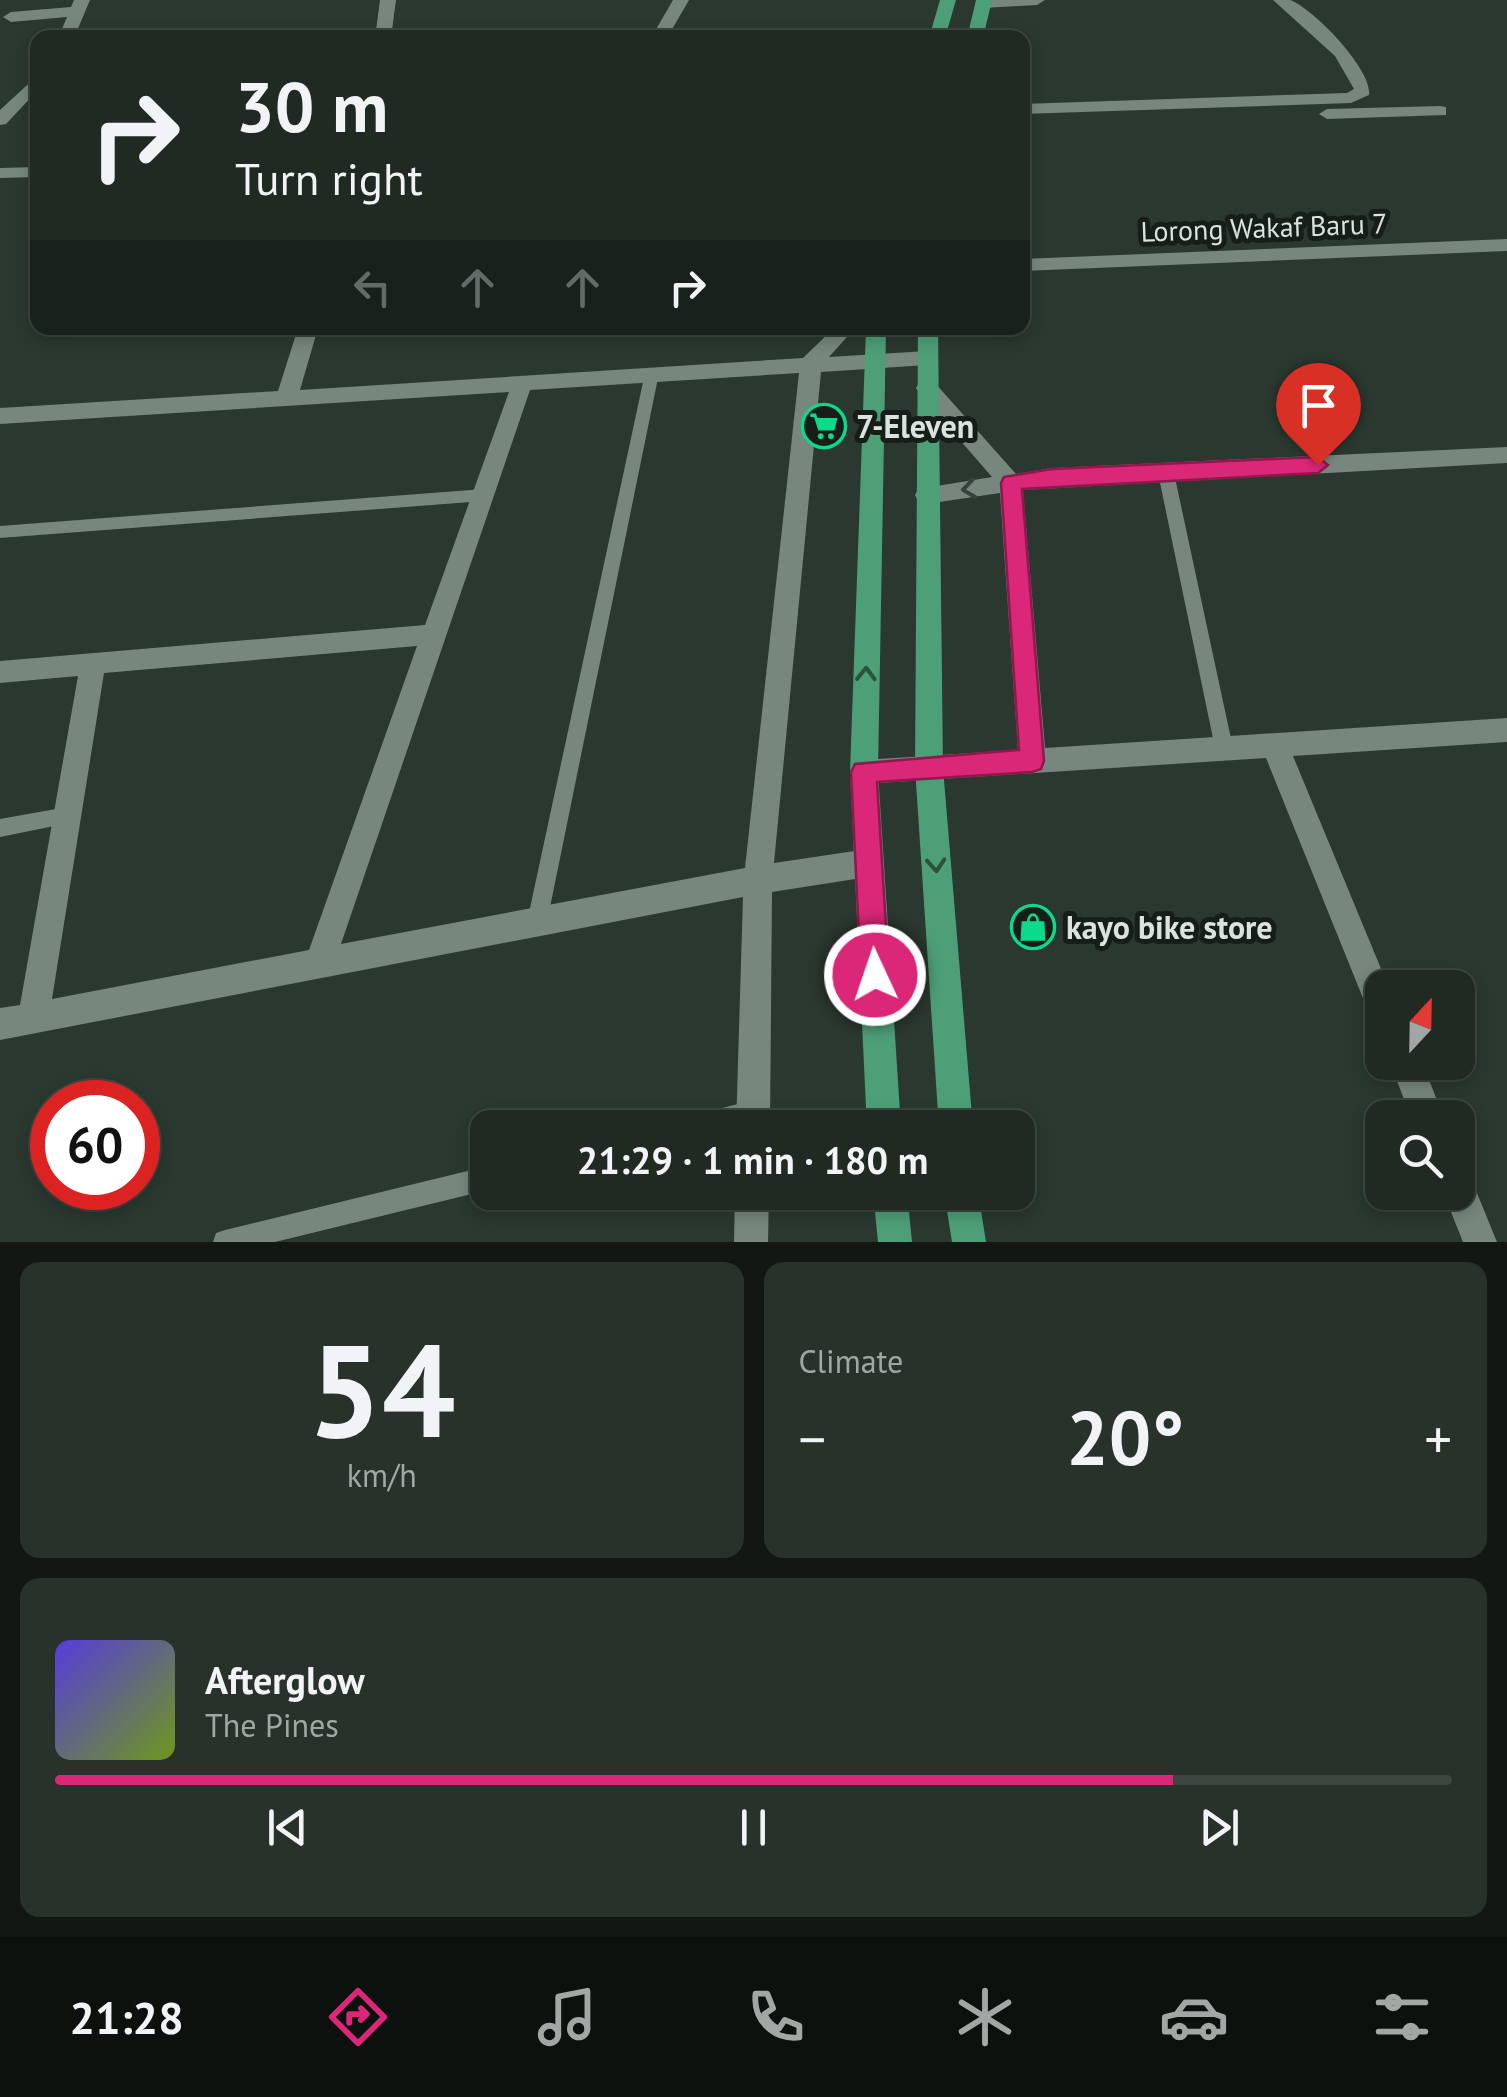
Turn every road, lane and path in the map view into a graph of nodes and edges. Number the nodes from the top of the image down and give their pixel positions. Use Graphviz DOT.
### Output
graph roads {
  1 [pos="18,0"];
  2 [pos="388,0"];
  3 [pos="681,0"];
  4 [pos="948,0"];
  5 [pos="1037,0"];
  6 [pos="1281,0"];
  7 [pos="983,2"];
  8 [pos="80,5"];
  9 [pos="11,17"];
  10 [pos="69,30"];
  11 [pos="384,30"];
  12 [pos="664,30"];
  13 [pos="939,30"];
  14 [pos="976,30"];
  15 [pos="0,32"];
  16 [pos="30,89"];
  17 [pos="0,94"];
  18 [pos="23,96"];
  19 [pos="1030,109"];
  20 [pos="1440,110"];
  21 [pos="0,120"];
  22 [pos="1030,123"];
  23 [pos="30,172"];
  24 [pos="0,173"];
  25 [pos="1507,245"];
  26 [pos="1030,264"];
  27 [pos="306,335"];
  28 [pos="838,335"];
  29 [pos="876,335"];
  30 [pos="928,335"];
  31 [pos="927,358"];
  32 [pos="876,359"];
  33 [pos="811,363"];
  34 [pos="652,373"];
  35 [pos="523,380"];
  36 [pos="927,388"];
  37 [pos="286,398"];
  38 [pos="0,416"];
  39 [pos="1507,455"];
  40 [pos="1166,473"];
  41 [pos="1011,483"];
  42 [pos="484,495"];
  43 [pos="926,495"];
  44 [pos="0,532"];
  45 [pos="436,635"];
  46 [pos="94,663"];
  47 [pos="0,672"];
  48 [pos="1507,730"];
  49 [pos="1274,744"];
  50 [pos="1224,748"];
  51 [pos="1032,761"];
  52 [pos="929,768"];
  53 [pos="864,772"];
  54 [pos="68,816"];
  55 [pos="0,828"];
  56 [pos="868,862"];
  57 [pos="758,880"];
  58 [pos="537,922"];
  59 [pos="319,964"];
  60 [pos="1367,970"];
  61 [pos="33,1018"];
  62 [pos="0,1024"];
  63 [pos="753,1110"];
  64 [pos="883,1110"];
  65 [pos="955,1110"];
  66 [pos="470,1182"];
  67 [pos="752,1210"];
  68 [pos="892,1210"];
  69 [pos="965,1210"];
  70 [pos="1467,1210"];
  71 [pos="226,1242"];
  72 [pos="751,1242"];
  73 [pos="895,1242"];
  74 [pos="969,1242"];
  75 [pos="1480,1242"];
  1 -- 9 [label="street"];
  2 -- 11 [label="street"];
  3 -- 12 [label="street"];
  4 -- 13 [label="main road"];
  5 -- 7 [label="street"];
  6 -- 19 [label="street"];
  7 -- 14 [label="main road"];
  8 -- 9 [label="street"];
  8 -- 10 [label="street"];
  9 -- 15 [label="street"];
  16 -- 18 [label="street"];
  17 -- 18 [label="street"];
  18 -- 21 [label="street"];
  20 -- 22 [label="street"];
  23 -- 24 [label="street"];
  25 -- 26 [label="street, Lorong Wakaf Baru 7"];
  27 -- 37 [label="street"];
  28 -- 33 [label="street"];
  29 -- 32 [label="main road"];
  30 -- 31 [label="main road"];
  31 -- 32 [label="street"];
  31 -- 36 [label="main road"];
  32 -- 33 [label="street"];
  53 -- 32 [label="main road, one-way"];
  33 -- 34 [label="street"];
  33 -- 57 [label="street"];
  34 -- 35 [label="street"];
  34 -- 58 [label="lane"];
  35 -- 37 [label="street"];
  35 -- 42 [label="street"];
  36 -- 41 [label="street"];
  36 -- 43 [label="main road"];
  37 -- 38 [label="street"];
  39 -- 40 [label="street"];
  40 -- 41 [label="street"];
  40 -- 50 [label="lane"];
  41 -- 43 [label="street, one-way"];
  41 -- 51 [label="street"];
  42 -- 44 [label="lane"];
  42 -- 45 [label="street"];
  43 -- 52 [label="main road"];
  45 -- 46 [label="street"];
  45 -- 59 [label="street"];
  46 -- 47 [label="street"];
  46 -- 54 [label="street"];
  48 -- 49 [label="street"];
  49 -- 50 [label="street"];
  49 -- 60 [label="street"];
  50 -- 51 [label="street"];
  51 -- 52 [label="street"];
  52 -- 53 [label="street"];
  52 -- 65 [label="main road, one-way"];
  53 -- 56 [label="main road"];
  54 -- 55 [label="lane"];
  54 -- 61 [label="street"];
  56 -- 57 [label="street"];
  56 -- 64 [label="main road"];
  57 -- 58 [label="street"];
  57 -- 63 [label="street"];
  58 -- 59 [label="street"];
  59 -- 61 [label="street"];
  61 -- 62 [label="street"];
  66 -- 71 [label="lane"];
  67 -- 72 [label="street"];
  68 -- 73 [label="main road"];
  69 -- 74 [label="main road"];
  70 -- 75 [label="street"];
}
